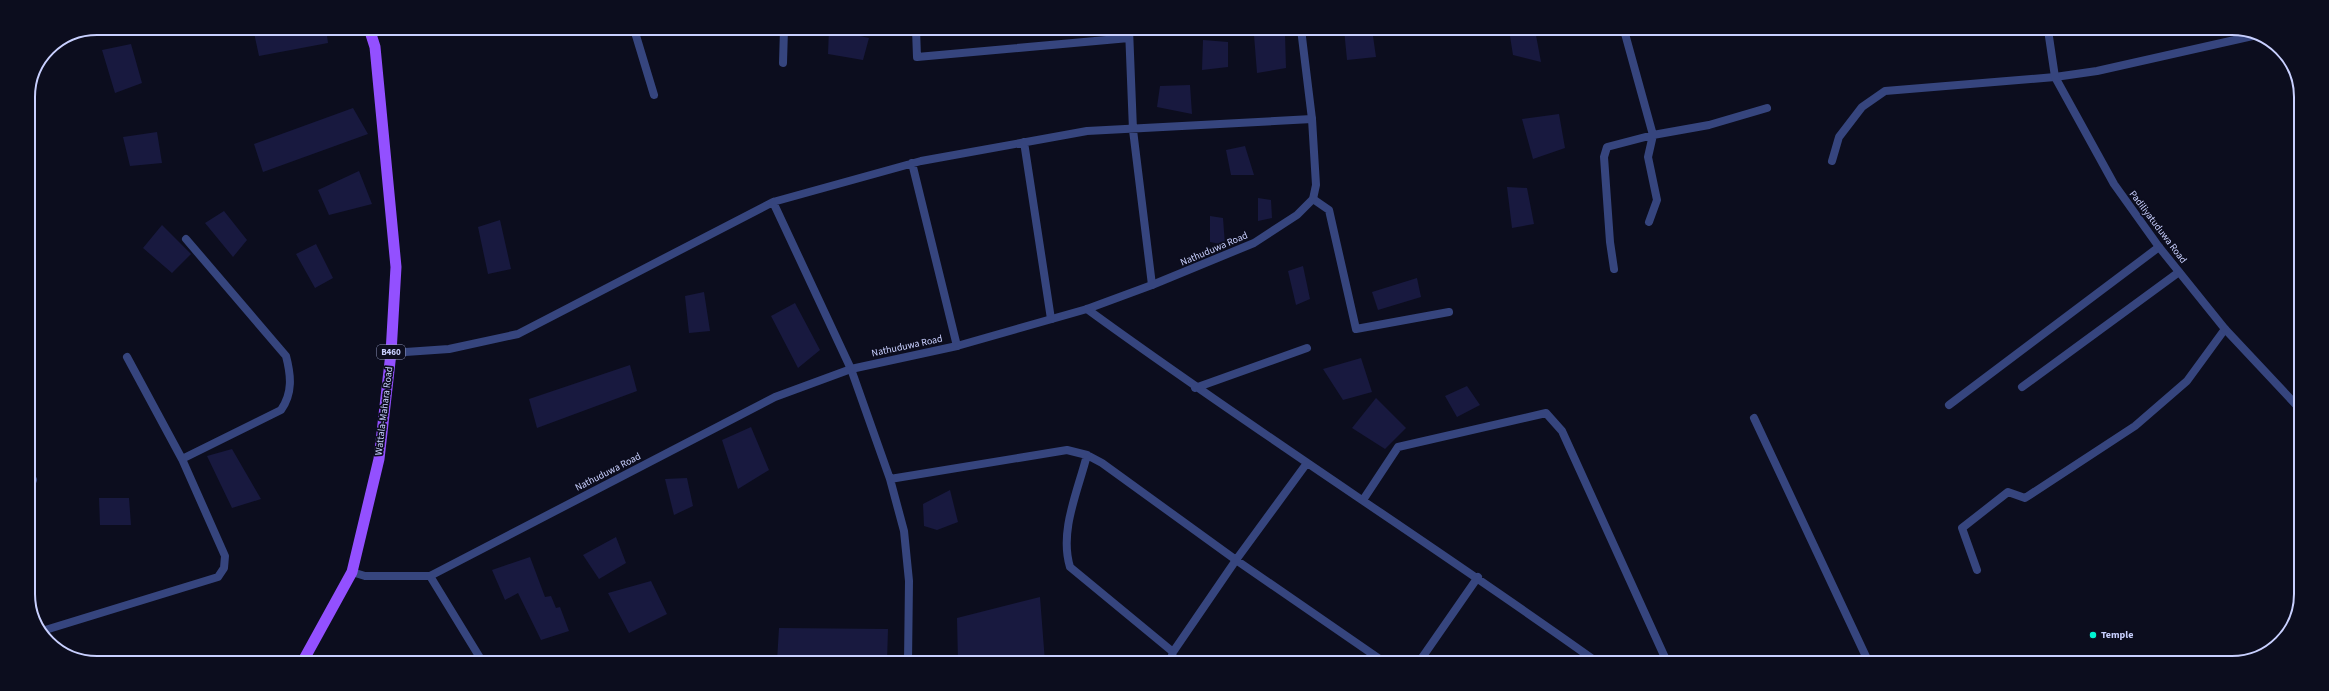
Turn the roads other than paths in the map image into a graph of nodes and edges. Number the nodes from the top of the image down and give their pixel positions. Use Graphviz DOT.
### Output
graph roads {
  1 [pos="371,35"];
  2 [pos="636,35"];
  3 [pos="784,35"];
  4 [pos="916,35"];
  5 [pos="1111,35"];
  6 [pos="1129,35"];
  7 [pos="1302,35"];
  8 [pos="1625,35"];
  9 [pos="2049,35"];
  10 [pos="2248,37"];
  11 [pos="783,63"];
  12 [pos="2055,77"];
  13 [pos="654,95"];
  14 [pos="1767,108"];
  15 [pos="1312,119"];
  16 [pos="1132,130"];
  17 [pos="1653,135"];
  18 [pos="1024,142"];
  19 [pos="1832,161"];
  20 [pos="912,164"];
  21 [pos="1313,199"];
  22 [pos="773,202"];
  23 [pos="1649,222"];
  24 [pos="186,239"];
  25 [pos="2160,247"];
  26 [pos="1614,269"];
  27 [pos="2179,272"];
  28 [pos="1152,285"];
  29 [pos="1087,309"];
  30 [pos="1449,312"];
  31 [pos="1052,319"];
  32 [pos="2225,330"];
  33 [pos="957,346"];
  34 [pos="1307,348"];
  35 [pos="391,353"];
  36 [pos="127,357"];
  37 [pos="851,369"];
  38 [pos="2022,387"];
  39 [pos="1195,388"];
  40 [pos="2294,403"];
  41 [pos="1949,405"];
  42 [pos="1754,418"];
  43 [pos="1087,455"];
  44 [pos="182,458"];
  45 [pos="1308,463"];
  46 [pos="890,479"];
  47 [pos="1363,500"];
  48 [pos="1236,560"];
  49 [pos="1977,570"];
  50 [pos="352,572"];
  51 [pos="430,576"];
  52 [pos="1478,577"];
  53 [pos="46,630"];
  54 [pos="1174,652"];
  55 [pos="306,656"];
  56 [pos="479,656"];
  57 [pos="908,656"];
  58 [pos="1172,656"];
  59 [pos="1375,656"];
  60 [pos="1423,656"];
  61 [pos="1589,656"];
  62 [pos="1664,656"];
  63 [pos="1866,656"];
  1 -- 35 [label="main road, Wattala-Mahara Road / B460"];
  2 -- 13 [label="street"];
  3 -- 11 [label="street"];
  4 -- 5 [label="street"];
  6 -- 16 [label="street"];
  7 -- 15 [label="street"];
  8 -- 17 [label="street"];
  9 -- 12 [label="street, Padiliyatuduwa Road"];
  10 -- 12 [label="street"];
  12 -- 19 [label="street"];
  12 -- 25 [label="street, Padiliyatuduwa Road"];
  14 -- 17 [label="street"];
  15 -- 16 [label="street"];
  15 -- 21 [label="street"];
  16 -- 18 [label="street"];
  16 -- 28 [label="street"];
  17 -- 23 [label="street"];
  17 -- 26 [label="street"];
  18 -- 20 [label="street"];
  18 -- 31 [label="street"];
  20 -- 22 [label="street"];
  20 -- 33 [label="street"];
  21 -- 28 [label="street, Nathuduwa Road"];
  21 -- 30 [label="street"];
  22 -- 35 [label="street"];
  22 -- 37 [label="street"];
  24 -- 44 [label="street"];
  25 -- 27 [label="street, Padiliyatuduwa Road"];
  25 -- 41 [label="street"];
  27 -- 32 [label="street, Padiliyatuduwa Road"];
  27 -- 38 [label="street"];
  28 -- 29 [label="street, Nathuduwa Road"];
  29 -- 31 [label="street, Nathuduwa Road"];
  29 -- 39 [label="street"];
  31 -- 33 [label="street, Nathuduwa Road"];
  32 -- 40 [label="street, Padiliyatuduwa Road"];
  32 -- 49 [label="street"];
  33 -- 37 [label="street, Nathuduwa Road"];
  34 -- 39 [label="street"];
  35 -- 50 [label="main road, Wattala-Mahara Road / B460"];
  36 -- 44 [label="street"];
  37 -- 46 [label="street"];
  37 -- 51 [label="street, Nathuduwa Road"];
  39 -- 45 [label="street"];
  42 -- 63 [label="street"];
  43 -- 46 [label="street"];
  43 -- 48 [label="street"];
  43 -- 54 [label="street"];
  44 -- 53 [label="street"];
  45 -- 47 [label="street"];
  45 -- 48 [label="street"];
  46 -- 57 [label="street"];
  47 -- 52 [label="street"];
  47 -- 62 [label="street"];
  48 -- 54 [label="street"];
  48 -- 59 [label="street"];
  50 -- 51 [label="street, Nathuduwa Road"];
  50 -- 55 [label="main road, Wattala-Mahara Road / B460"];
  51 -- 56 [label="street"];
  52 -- 60 [label="street"];
  52 -- 61 [label="street"];
  54 -- 58 [label="street"];
}
